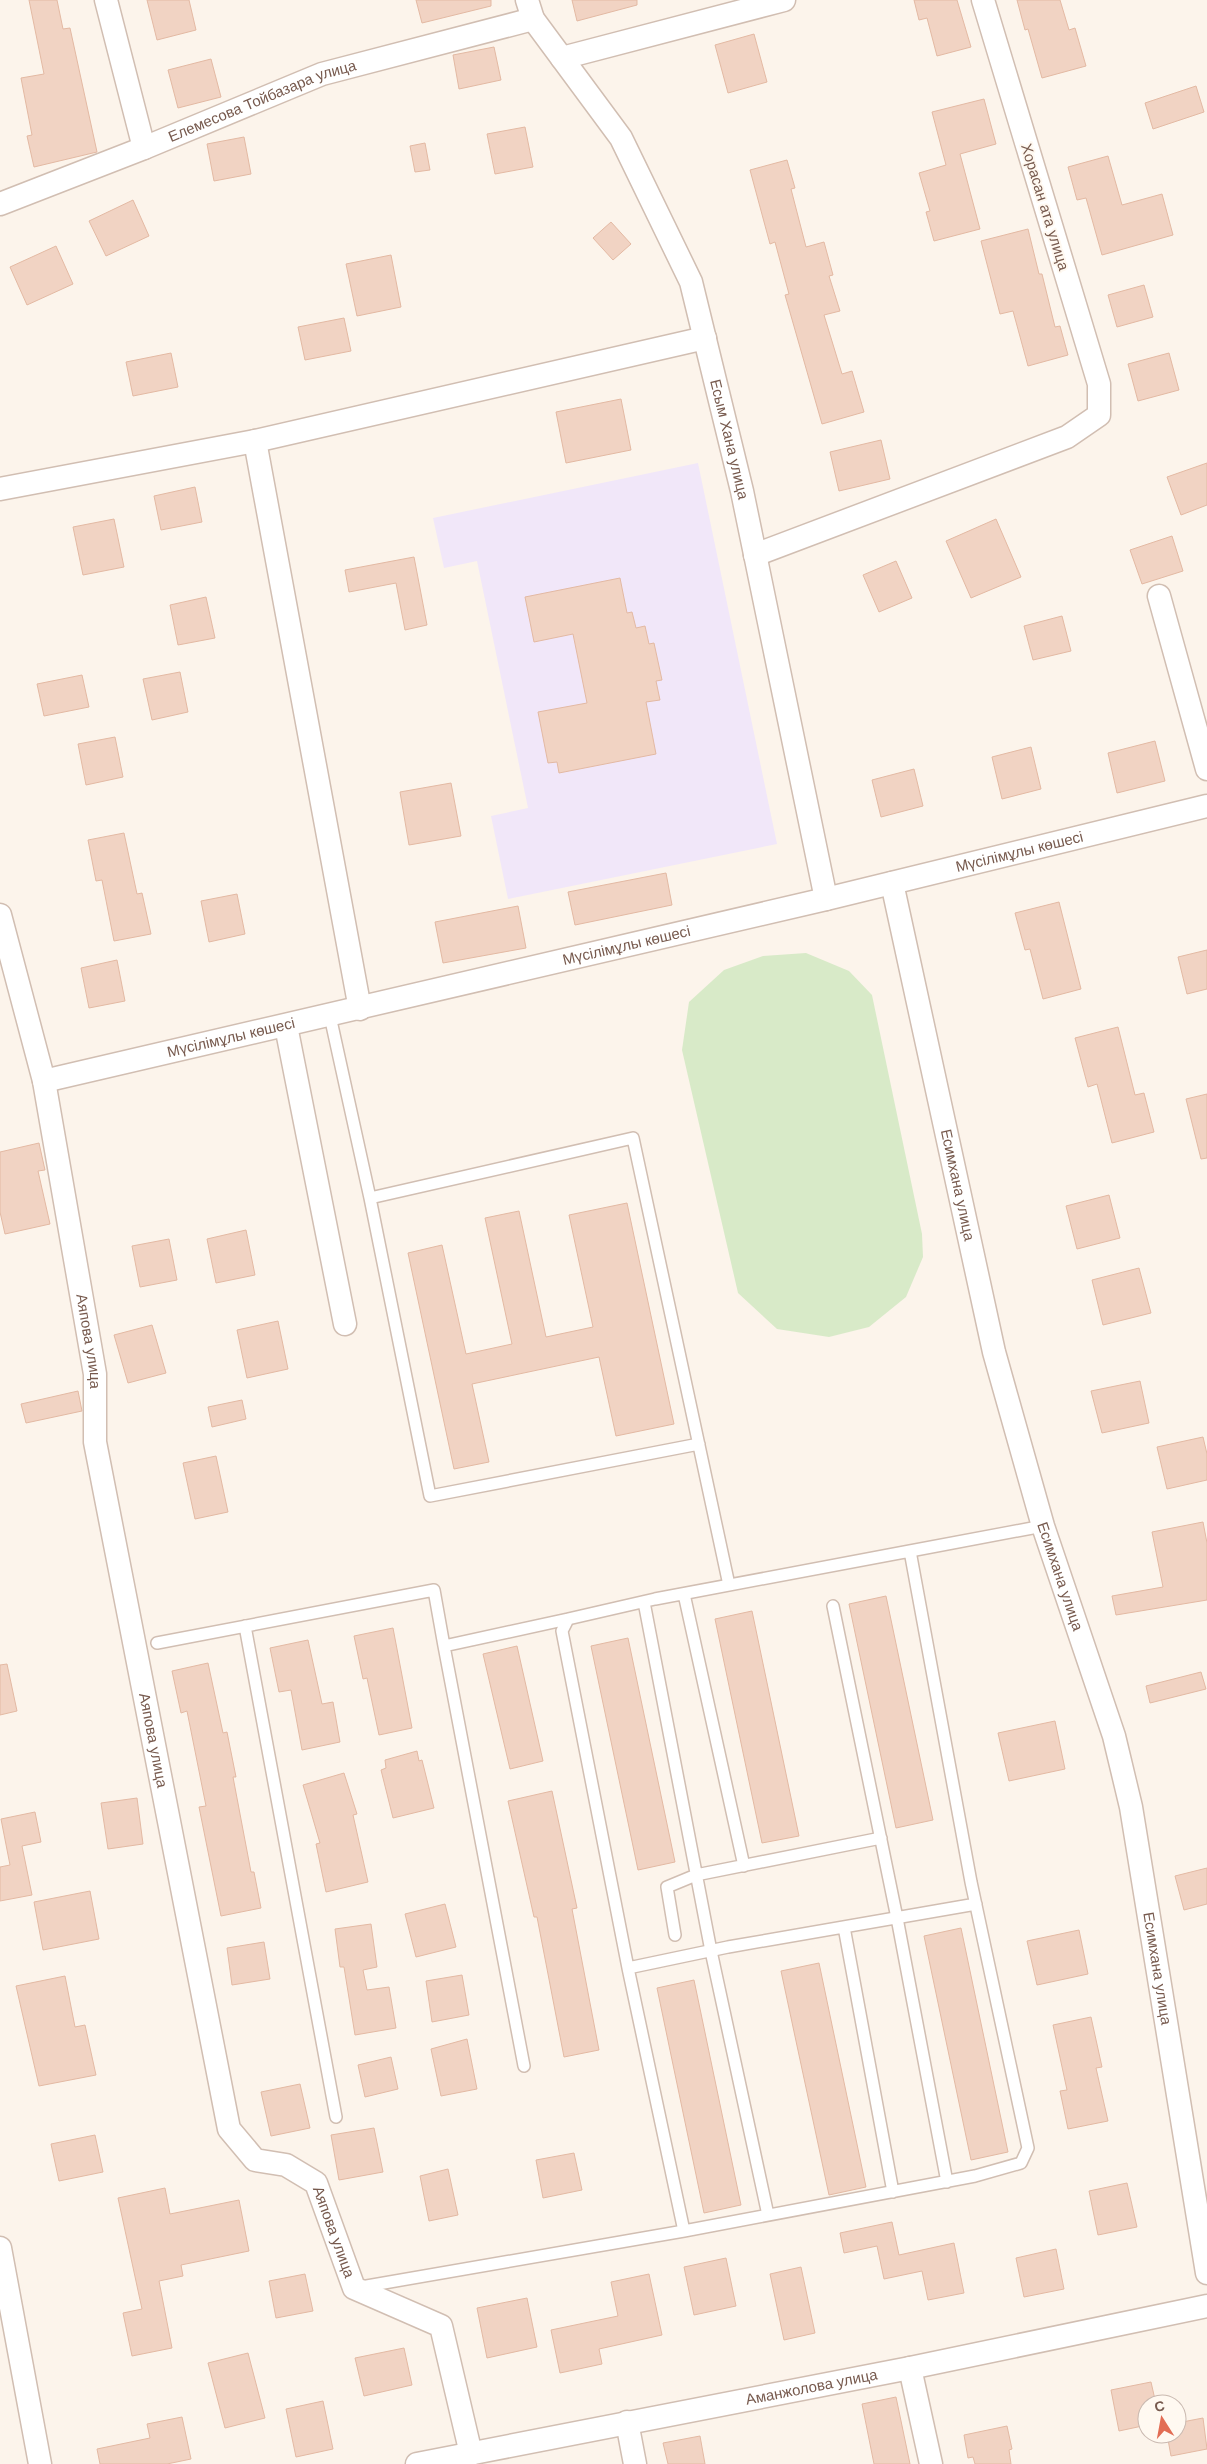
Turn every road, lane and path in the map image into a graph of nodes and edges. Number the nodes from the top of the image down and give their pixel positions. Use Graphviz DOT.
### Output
graph roads {
  1 [pos="106,0"];
  2 [pos="784,0"];
  3 [pos="982,0"];
  4 [pos="530,10"];
  5 [pos="562,58"];
  6 [pos="144,148"];
  7 [pos="0,204"];
  8 [pos="704,338"];
  9 [pos="255,441"];
  10 [pos="0,489"];
  11 [pos="755,555"];
  12 [pos="1159,596"];
  13 [pos="1207,769"];
  14 [pos="1207,806"];
  15 [pos="892,884"];
  16 [pos="826,899"];
  17 [pos="0,915"];
  18 [pos="360,1008"];
  19 [pos="330,1016"];
  20 [pos="286,1026"];
  21 [pos="44,1081"];
  22 [pos="370,1198"];
  23 [pos="345,1324"];
  24 [pos="699,1444"];
  25 [pos="1043,1526"];
  26 [pos="910,1551"];
  27 [pos="729,1585"];
  28 [pos="684,1594"];
  29 [pos="644,1602"];
  30 [pos="833,1606"];
  31 [pos="568,1619"];
  32 [pos="245,1626"];
  33 [pos="157,1643"];
  34 [pos="444,1646"];
  35 [pos="881,1838"];
  36 [pos="744,1866"];
  37 [pos="696,1875"];
  38 [pos="976,1904"];
  39 [pos="897,1918"];
  40 [pos="844,1927"];
  41 [pos="675,1935"];
  42 [pos="710,1950"];
  43 [pos="628,1968"];
  44 [pos="524,2066"];
  45 [pos="336,2117"];
  46 [pos="947,2182"];
  47 [pos="893,2192"];
  48 [pos="768,2215"];
  49 [pos="684,2231"];
  50 [pos="0,2248"];
  51 [pos="1207,2273"];
  52 [pos="354,2288"];
  53 [pos="1207,2306"];
  54 [pos="910,2368"];
  55 [pos="626,2422"];
  56 [pos="471,2454"];
  57 [pos="40,2464"];
  58 [pos="417,2464"];
  59 [pos="636,2464"];
  60 [pos="931,2464"];
  1 -- 6 [label="street"];
  2 -- 5 [label="street"];
  3 -- 11 [label="street, Хорасан ата улица"];
  4 -- 5 [label="street, Есым Хана улица"];
  4 -- 6 [label="street, Елемесова Тойбазара улица"];
  5 -- 8 [label="street, Есым Хана улица"];
  6 -- 7 [label="street, Елемесова Тойбазара улица"];
  8 -- 9 [label="street"];
  8 -- 11 [label="street, Есым Хана улица"];
  9 -- 10 [label="street"];
  9 -- 18 [label="street"];
  11 -- 16 [label="street, Есым Хана улица"];
  12 -- 13 [label="street"];
  14 -- 15 [label="street, Мүсілімұлы көшесі"];
  15 -- 16 [label="street, Мүсілімұлы көшесі"];
  15 -- 25 [label="street, Есимхана улица"];
  16 -- 18 [label="street, Мүсілімұлы көшесі"];
  17 -- 21 [label="street, Аяпова улица"];
  18 -- 19 [label="street, Мүсілімұлы көшесі"];
  19 -- 20 [label="street, Мүсілімұлы көшесі"];
  19 -- 22 [label="lane"];
  20 -- 21 [label="street, Мүсілімұлы көшесі"];
  20 -- 23 [label="street"];
  21 -- 52 [label="street, Аяпова улица"];
  22 -- 24 [label="lane"];
  22 -- 24 [label="lane"];
  24 -- 27 [label="lane"];
  25 -- 26 [label="lane"];
  25 -- 51 [label="street, Есимхана улица"];
  26 -- 27 [label="lane"];
  26 -- 38 [label="lane"];
  27 -- 28 [label="lane"];
  28 -- 29 [label="lane"];
  28 -- 36 [label="lane"];
  29 -- 31 [label="lane"];
  29 -- 37 [label="lane"];
  30 -- 35 [label="lane"];
  31 -- 34 [label="lane"];
  31 -- 43 [label="lane"];
  32 -- 33 [label="lane"];
  32 -- 34 [label="lane"];
  32 -- 45 [label="lane"];
  34 -- 44 [label="lane"];
  35 -- 36 [label="lane"];
  35 -- 39 [label="lane"];
  36 -- 37 [label="lane"];
  37 -- 41 [label="lane"];
  37 -- 42 [label="lane"];
  38 -- 39 [label="lane"];
  38 -- 46 [label="lane"];
  39 -- 40 [label="lane"];
  39 -- 46 [label="lane"];
  40 -- 42 [label="lane"];
  40 -- 47 [label="lane"];
  42 -- 43 [label="lane"];
  42 -- 48 [label="lane"];
  43 -- 49 [label="lane"];
  46 -- 47 [label="lane"];
  47 -- 48 [label="lane"];
  48 -- 49 [label="lane"];
  49 -- 52 [label="lane"];
  50 -- 57 [label="street"];
  52 -- 56 [label="street, Аяпова улица"];
  53 -- 54 [label="street, Аманжолова улица"];
  54 -- 55 [label="street, Аманжолова улица"];
  54 -- 60 [label="street"];
  55 -- 56 [label="street, Аманжолова улица"];
  55 -- 59 [label="street"];
  56 -- 58 [label="street, Аманжолова улица"];
}
